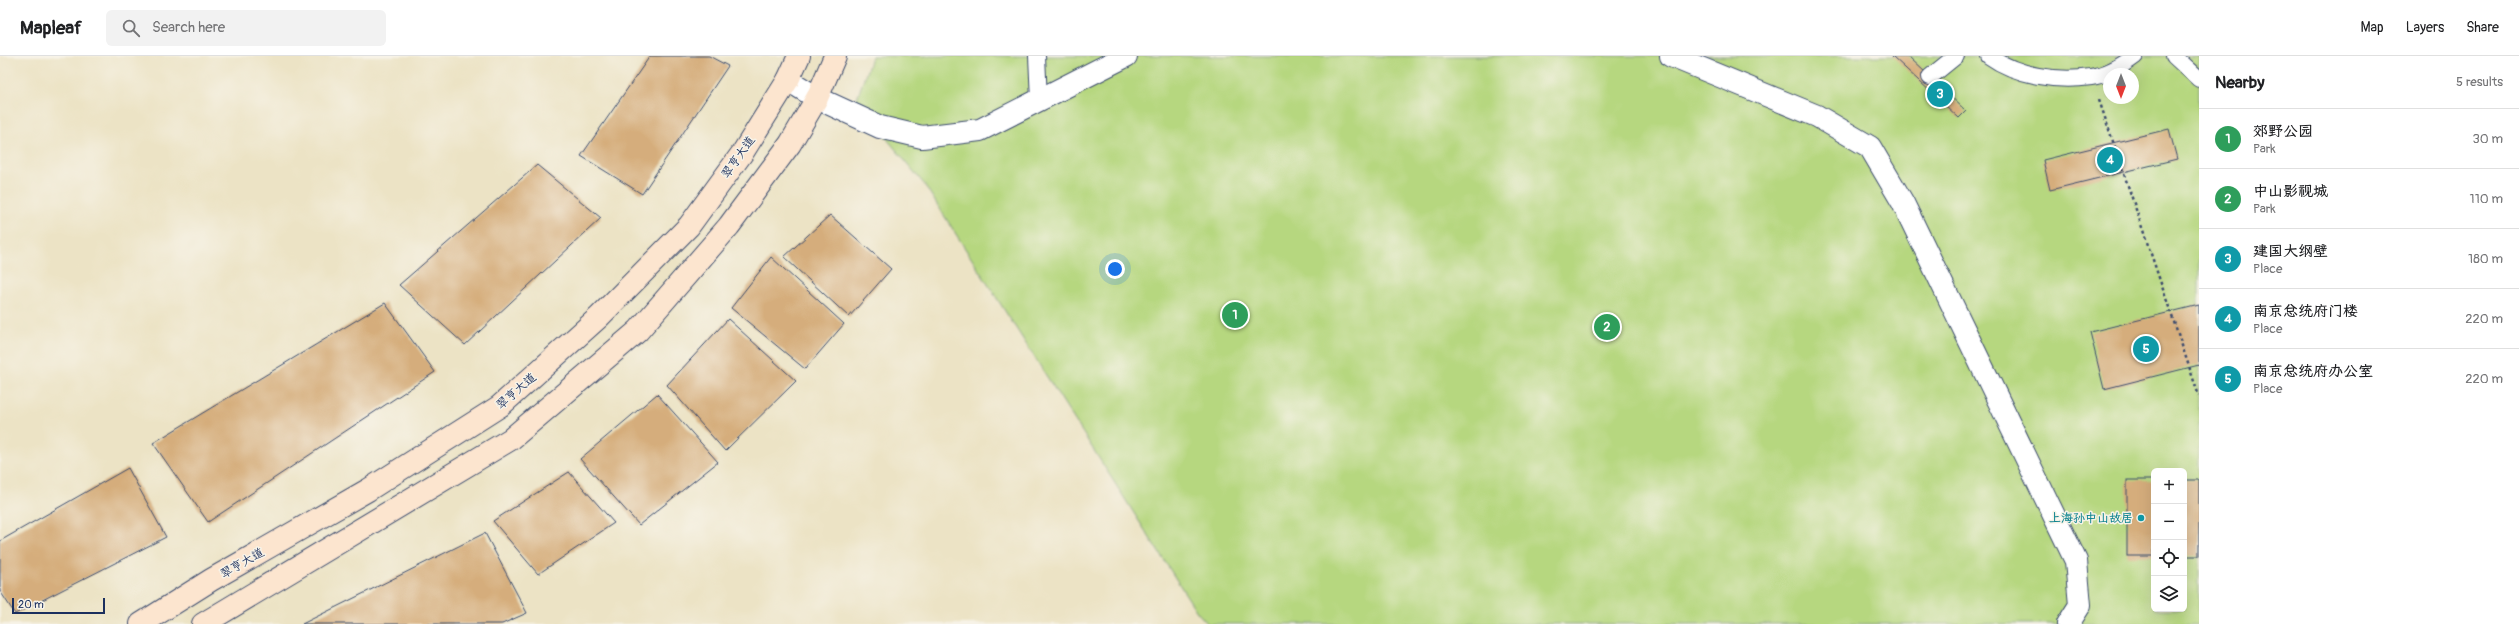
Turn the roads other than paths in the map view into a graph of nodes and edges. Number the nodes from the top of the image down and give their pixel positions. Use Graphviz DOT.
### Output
graph roads {
  1 [pos="799,56"];
  2 [pos="835,56"];
  3 [pos="1037,56"];
  4 [pos="1126,56"];
  5 [pos="1671,56"];
  6 [pos="1956,56"];
  7 [pos="1989,56"];
  8 [pos="2135,56"];
  9 [pos="2174,56"];
  10 [pos="1930,77"];
  11 [pos="2199,79"];
  12 [pos="788,80"];
  13 [pos="817,98"];
  14 [pos="1039,100"];
  15 [pos="141,624"];
  16 [pos="204,624"];
  17 [pos="2068,624"];
  1 -- 12 [label="main road, 翠亨大道"];
  2 -- 13 [label="main road"];
  3 -- 14 [label="lane"];
  4 -- 14 [label="street"];
  5 -- 17 [label="street"];
  6 -- 10 [label="lane"];
  7 -- 8 [label="lane"];
  9 -- 11 [label="lane"];
  12 -- 13 [label="street"];
  12 -- 15 [label="main road, 翠亨大道"];
  13 -- 14 [label="street"];
  13 -- 16 [label="main road"];
}
